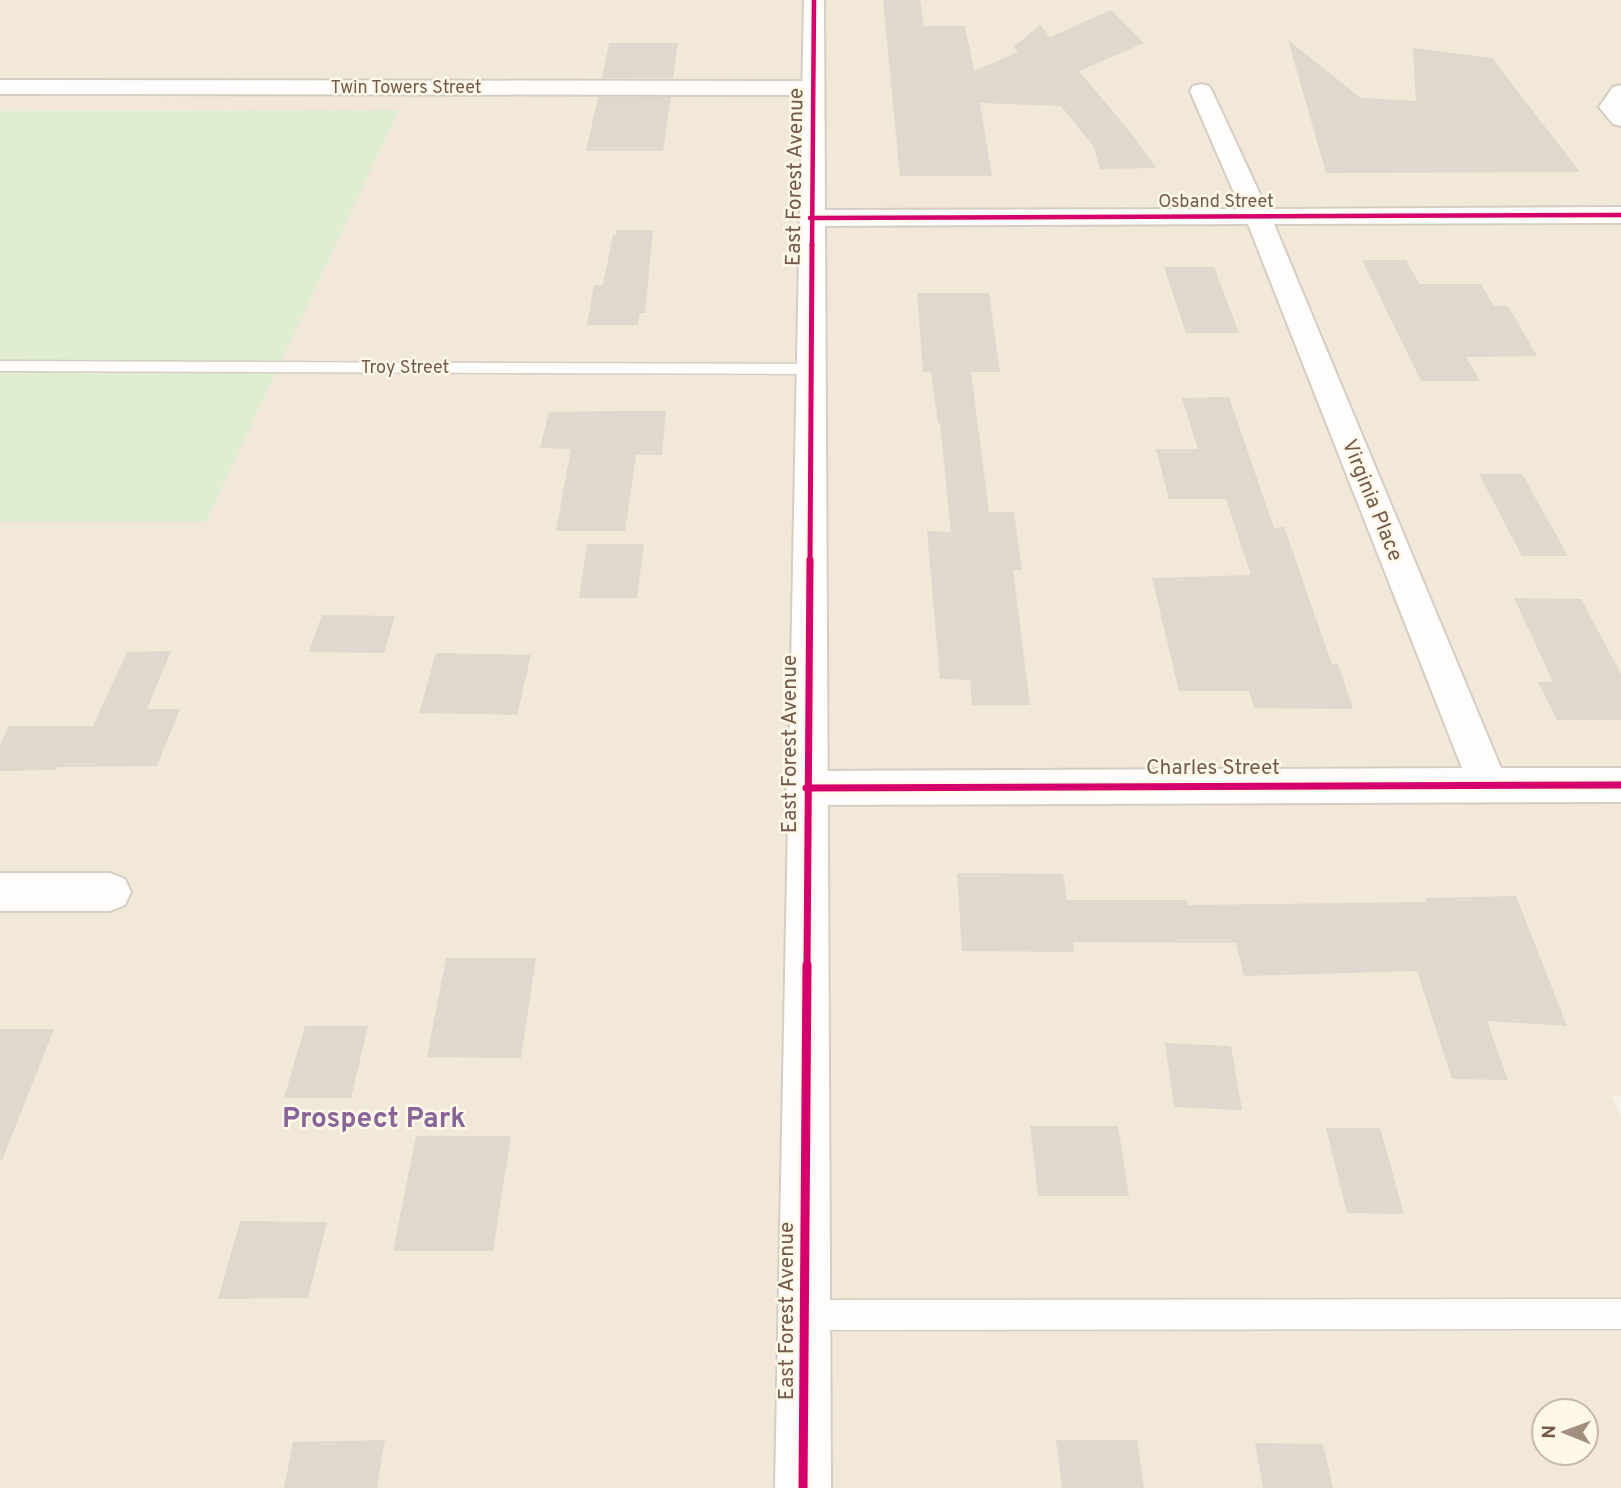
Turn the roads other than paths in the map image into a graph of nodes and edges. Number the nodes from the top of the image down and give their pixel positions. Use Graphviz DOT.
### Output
graph roads {
  1 [pos="814,0"];
  2 [pos="0,87"];
  3 [pos="813,88"];
  4 [pos="1201,91"];
  5 [pos="1621,92"];
  6 [pos="1621,119"];
  7 [pos="1621,215"];
  8 [pos="1258,217"];
  9 [pos="810,218"];
  10 [pos="0,366"];
  11 [pos="809,369"];
  12 [pos="1488,784"];
  13 [pos="1621,785"];
  14 [pos="806,788"];
  15 [pos="0,892"];
  16 [pos="110,892"];
  17 [pos="1621,1314"];
  18 [pos="803,1315"];
  19 [pos="803,1488"];
  1 -- 3 [label="street, East Forest Avenue"];
  2 -- 3 [label="street, Twin Towers Street"];
  3 -- 9 [label="street, East Forest Avenue"];
  4 -- 8 [label="street, Virginia Place"];
  5 -- 6 [label="street"];
  7 -- 8 [label="street, Osband Street"];
  8 -- 9 [label="street, Osband Street"];
  8 -- 12 [label="street, Virginia Place"];
  9 -- 11 [label="street, East Forest Avenue"];
  10 -- 11 [label="lane, Troy Street"];
  11 -- 14 [label="street, East Forest Avenue"];
  12 -- 13 [label="street, Charles Street"];
  12 -- 14 [label="street, Charles Street"];
  14 -- 18 [label="street, East Forest Avenue"];
  15 -- 16 [label="street"];
  17 -- 18 [label="lane"];
  18 -- 19 [label="street, East Forest Avenue"];
}
